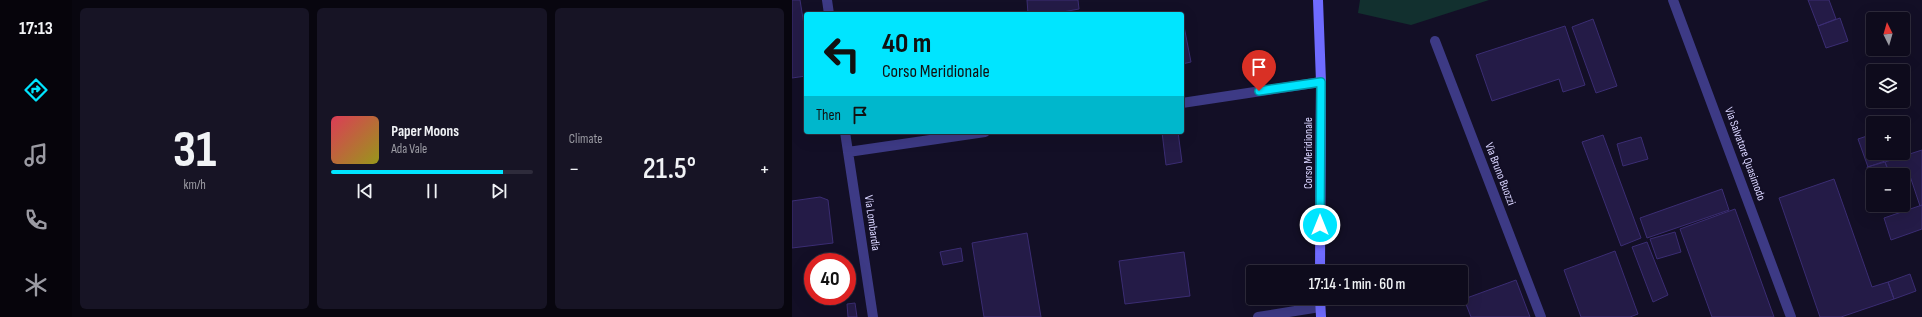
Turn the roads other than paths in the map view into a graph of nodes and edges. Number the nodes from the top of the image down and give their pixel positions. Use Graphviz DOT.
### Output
graph roads {
  1 [pos="828,0"];
  2 [pos="1318,0"];
  3 [pos="1673,0"];
  4 [pos="829,12"];
  5 [pos="1435,41"];
  6 [pos="1321,82"];
  7 [pos="1184,103"];
  8 [pos="845,134"];
  9 [pos="971,134"];
  10 [pos="848,152"];
  11 [pos="1320,265"];
  12 [pos="1320,307"];
  13 [pos="872,317"];
  14 [pos="1258,317"];
  15 [pos="1541,317"];
  16 [pos="1791,317"];
  1 -- 4 [label="street"];
  2 -- 6 [label="street, Corso Meridionale"];
  3 -- 16 [label="street, Via Salvatore Quasimodo"];
  5 -- 15 [label="street, Via Bruno Buozzi"];
  6 -- 7 [label="street"];
  6 -- 11 [label="street, Corso Meridionale"];
  8 -- 10 [label="street, Via Lombardia"];
  9 -- 10 [label="street"];
  10 -- 13 [label="street, Via Lombardia"];
  12 -- 14 [label="street"];
}
